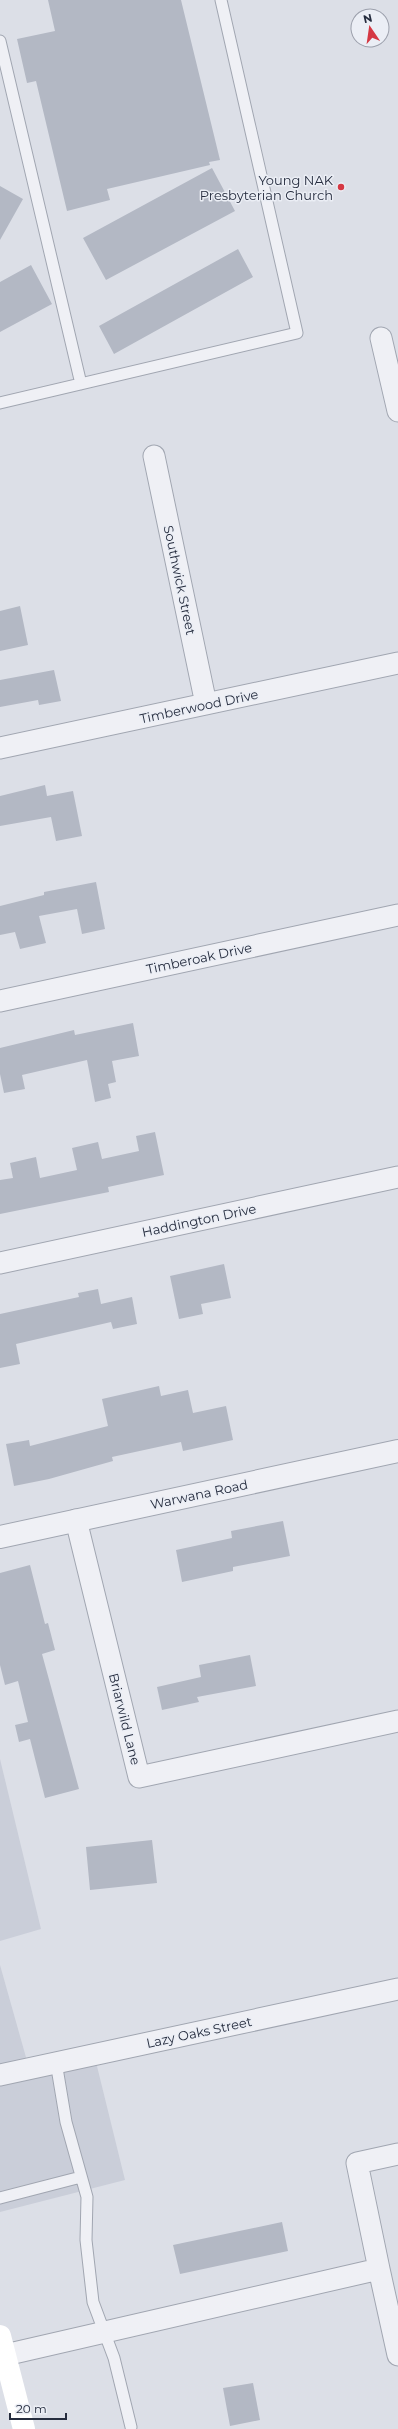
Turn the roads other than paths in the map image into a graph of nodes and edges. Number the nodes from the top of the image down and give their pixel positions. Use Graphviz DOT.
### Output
graph roads {
  1 [pos="221,0"];
  2 [pos="0,41"];
  3 [pos="380,338"];
  4 [pos="82,384"];
  5 [pos="0,403"];
  6 [pos="398,411"];
  7 [pos="154,456"];
  8 [pos="398,664"];
  9 [pos="206,704"];
  10 [pos="0,748"];
  11 [pos="398,915"];
  12 [pos="0,1001"];
  13 [pos="398,1177"];
  14 [pos="0,1263"];
  15 [pos="398,1451"];
  16 [pos="76,1520"];
  17 [pos="0,1537"];
  18 [pos="398,1721"];
  19 [pos="398,1989"];
  20 [pos="56,2062"];
  21 [pos="0,2075"];
  22 [pos="398,2154"];
  23 [pos="81,2177"];
  24 [pos="0,2198"];
  25 [pos="379,2269"];
  26 [pos="103,2332"];
  27 [pos="2,2345"];
  28 [pos="398,2354"];
  29 [pos="131,2427"];
  30 [pos="24,2429"];
  1 -- 4 [label="lane"];
  2 -- 4 [label="lane"];
  3 -- 6 [label="street"];
  4 -- 5 [label="lane"];
  7 -- 9 [label="street, Southwick Street"];
  8 -- 9 [label="street, Timberwood Drive"];
  9 -- 10 [label="street, Timberwood Drive"];
  11 -- 12 [label="street, Timberoak Drive"];
  13 -- 14 [label="street, Haddington Drive"];
  15 -- 16 [label="street, Warwana Road"];
  16 -- 17 [label="street, Warwana Road"];
  16 -- 18 [label="street, Briarwild Lane"];
  19 -- 20 [label="street, Lazy Oaks Street"];
  20 -- 21 [label="street, Lazy Oaks Street"];
  20 -- 23 [label="lane"];
  22 -- 25 [label="street"];
  23 -- 24 [label="lane"];
  23 -- 26 [label="lane"];
  25 -- 26 [label="street"];
  25 -- 28 [label="street"];
  26 -- 27 [label="street"];
  26 -- 29 [label="lane"];
  27 -- 30 [label="main road"];
}
